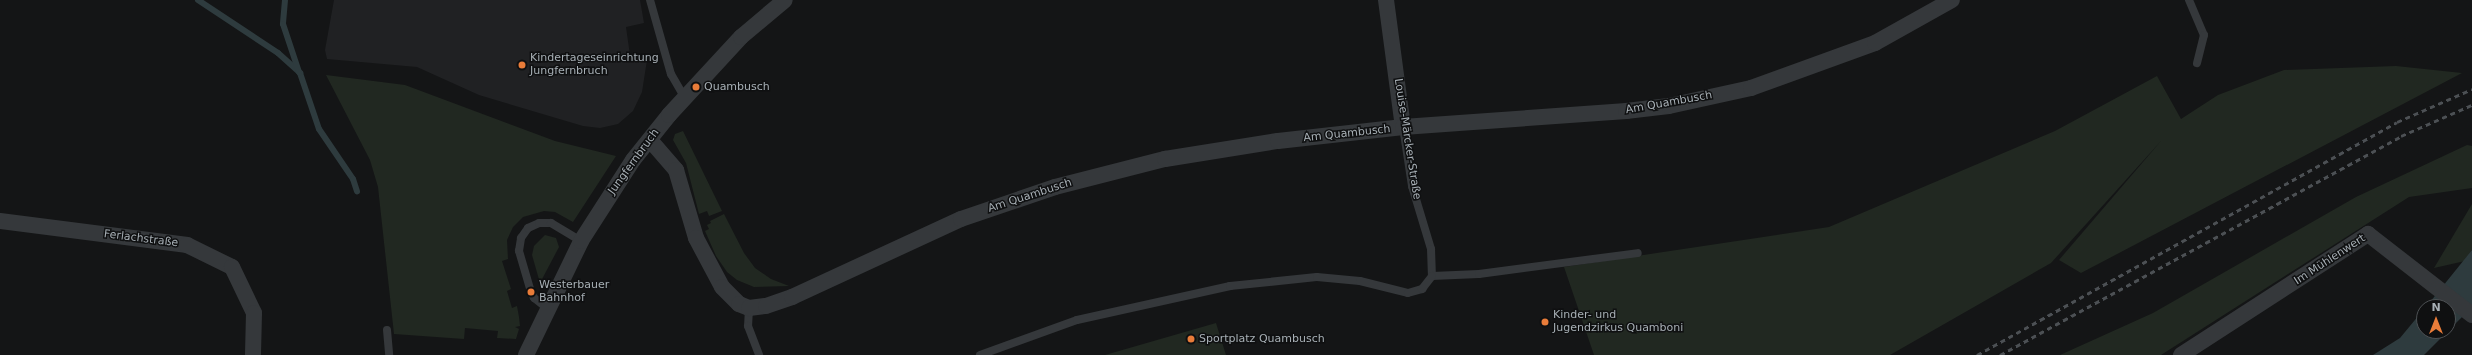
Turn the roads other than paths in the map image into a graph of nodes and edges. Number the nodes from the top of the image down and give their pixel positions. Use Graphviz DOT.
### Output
graph roads {
  1 [pos="650,0"];
  2 [pos="785,0"];
  3 [pos="1386,0"];
  4 [pos="1952,0"];
  5 [pos="2189,0"];
  6 [pos="2197,63"];
  7 [pos="685,98"];
  8 [pos="1403,128"];
  9 [pos="650,140"];
  10 [pos="0,220"];
  11 [pos="581,241"];
  12 [pos="1638,253"];
  13 [pos="1432,276"];
  14 [pos="547,308"];
  15 [pos="749,308"];
  16 [pos="2472,314"];
  17 [pos="387,330"];
  18 [pos="253,355"];
  19 [pos="389,355"];
  20 [pos="526,355"];
  21 [pos="759,355"];
  22 [pos="980,355"];
  23 [pos="2182,355"];
  1 -- 7 [label="lane"];
  2 -- 7 [label="street, Jungfernbruch"];
  3 -- 8 [label="street, Louise-Märcker-Straße"];
  4 -- 8 [label="street, Am Quambusch"];
  5 -- 6 [label="lane"];
  7 -- 9 [label="street, Jungfernbruch"];
  8 -- 13 [label="lane, Louise-Märcker-Straße"];
  8 -- 15 [label="street, Am Quambusch"];
  9 -- 11 [label="street, Jungfernbruch"];
  9 -- 15 [label="street"];
  10 -- 18 [label="street, Ferlachstraße"];
  11 -- 14 [label="street, Jungfernbruch"];
  11 -- 14 [label="lane"];
  12 -- 13 [label="lane"];
  13 -- 22 [label="lane"];
  14 -- 20 [label="street, Jungfernbruch"];
  15 -- 21 [label="lane"];
  16 -- 23 [label="street, Im Mühlenwert"];
  17 -- 19 [label="lane"];
}
